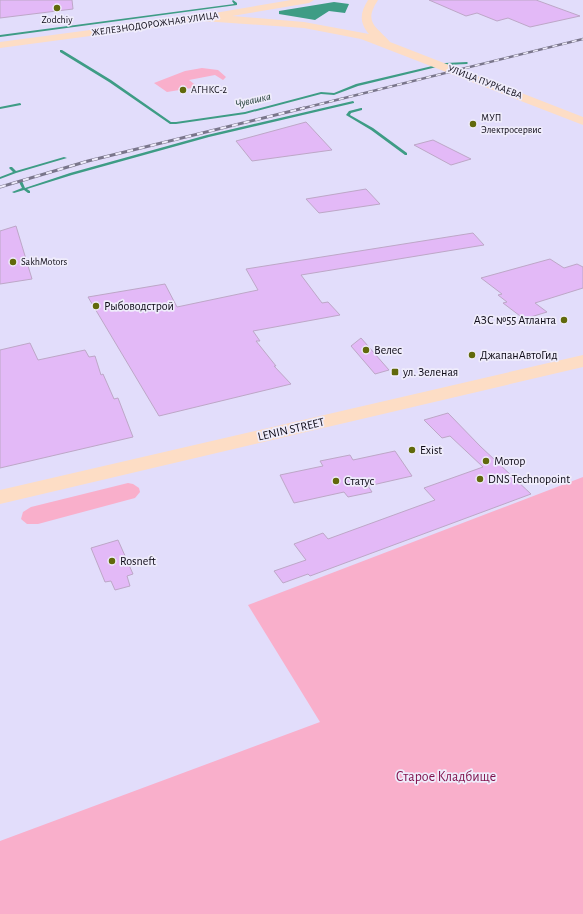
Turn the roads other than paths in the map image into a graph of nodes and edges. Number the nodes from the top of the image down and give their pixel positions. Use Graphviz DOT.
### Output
graph roads {
  1 [pos="309,0"];
  2 [pos="374,0"];
  3 [pos="203,18"];
  4 [pos="387,44"];
  5 [pos="0,45"];
  6 [pos="583,121"];
  7 [pos="583,361"];
  8 [pos="0,497"];
  1 -- 3 [label="main road, ЖЕЛЕЗНОДОРОЖНАЯ УЛИЦА"];
  2 -- 4 [label="main road"];
  3 -- 4 [label="main road"];
  3 -- 5 [label="main road, ЖЕЛЕЗНОДОРОЖНАЯ УЛИЦА"];
  4 -- 6 [label="main road, УЛИЦА ПУРКАЕВА"];
  7 -- 8 [label="main road, LENIN STREET"];
}
